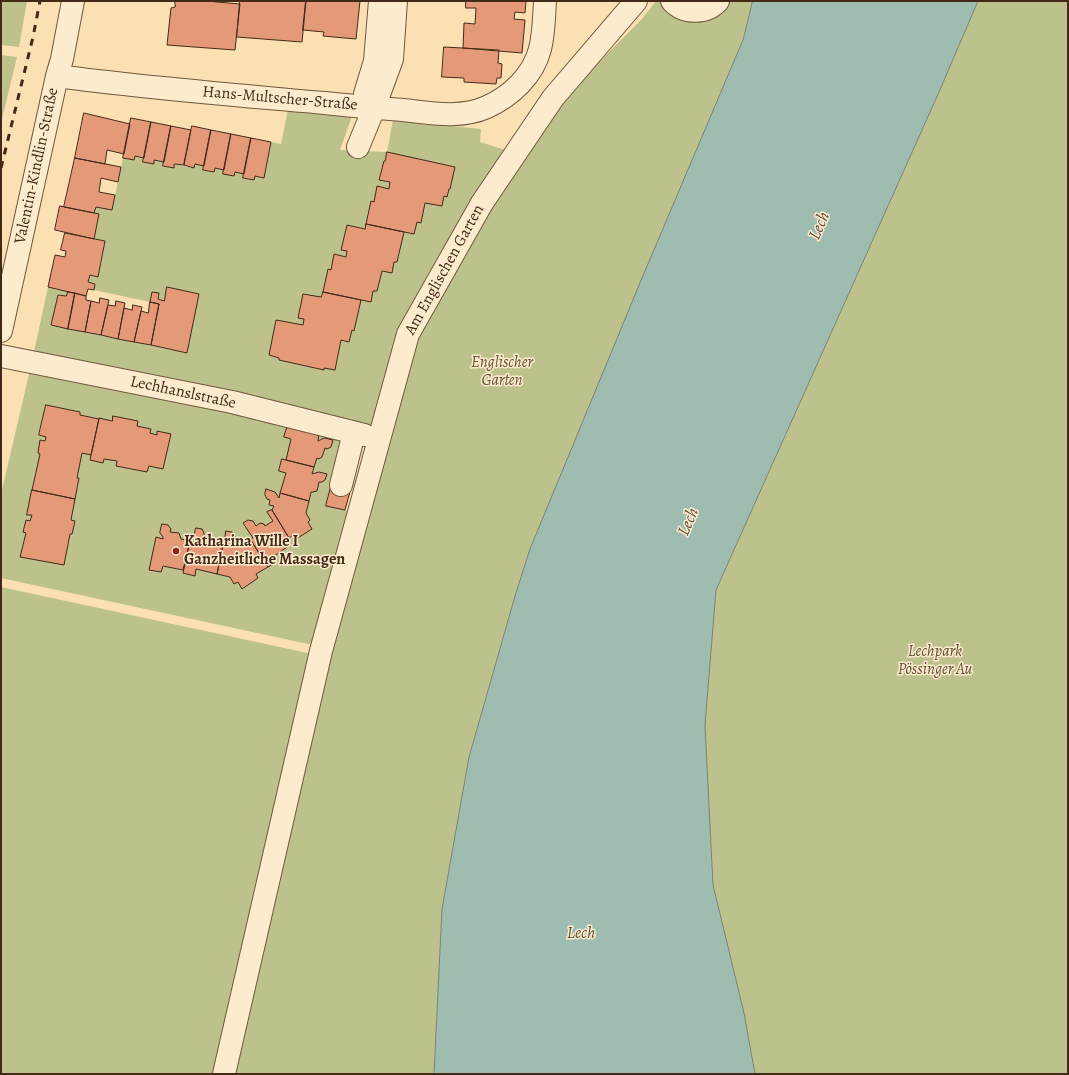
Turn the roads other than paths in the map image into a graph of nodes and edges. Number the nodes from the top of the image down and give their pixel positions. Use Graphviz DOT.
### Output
graph roads {
  1 [pos="73,1"];
  2 [pos="380,1"];
  3 [pos="396,1"];
  4 [pos="545,1"];
  5 [pos="636,1"];
  6 [pos="672,1"];
  7 [pos="718,1"];
  8 [pos="57,76"];
  9 [pos="368,107"];
  10 [pos="358,147"];
  11 [pos="1,331"];
  12 [pos="1,356"];
  13 [pos="341,485"];
  14 [pos="224,1074"];
  1 -- 8 [label="street, Valentin-Kindlin-Straße"];
  2 -- 9 [label="street"];
  3 -- 9 [label="street"];
  4 -- 9 [label="street, Hans-Multscher-Straße"];
  5 -- 14 [label="street, Am Englischen Garten"];
  6 -- 7 [label="street"];
  8 -- 9 [label="street, Hans-Multscher-Straße"];
  8 -- 11 [label="street, Valentin-Kindlin-Straße"];
  9 -- 10 [label="street"];
  12 -- 13 [label="street, Lechhanslstraße"];
}
